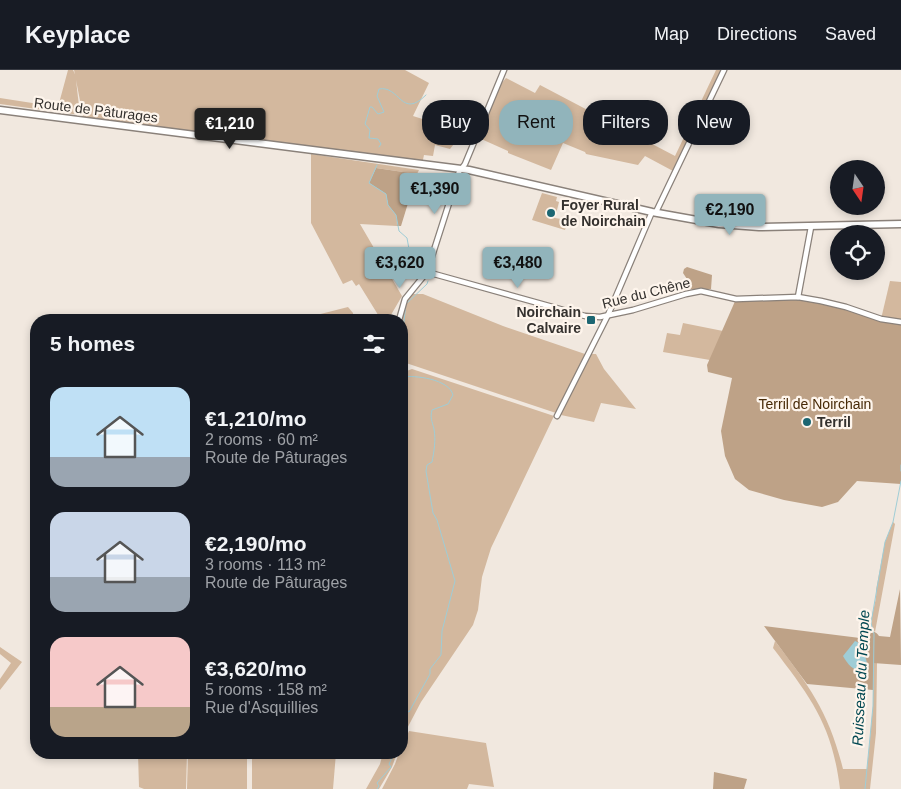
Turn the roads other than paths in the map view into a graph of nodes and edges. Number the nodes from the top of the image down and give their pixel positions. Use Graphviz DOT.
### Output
graph roads {
  1 [pos="504,70"];
  2 [pos="724,70"];
  3 [pos="0,110"];
  4 [pos="462,169"];
  5 [pos="654,212"];
  6 [pos="901,224"];
  7 [pos="811,227"];
  8 [pos="428,272"];
  9 [pos="798,297"];
  10 [pos="401,314"];
  11 [pos="608,315"];
  12 [pos="901,322"];
  13 [pos="557,416"];
  1 -- 4 [label="street"];
  2 -- 5 [label="street"];
  3 -- 4 [label="main road, Route de Pâturages"];
  4 -- 5 [label="main road, Route de Pâturages"];
  4 -- 8 [label="street"];
  5 -- 7 [label="main road, Route de Pâturages"];
  5 -- 11 [label="street"];
  6 -- 7 [label="main road, Route de Pâturages"];
  7 -- 9 [label="street"];
  8 -- 10 [label="street"];
  8 -- 11 [label="street, Rue du Chêne"];
  9 -- 11 [label="street, Rue du Chêne"];
  9 -- 12 [label="street, Rue du Chêne"];
  11 -- 13 [label="street"];
}
